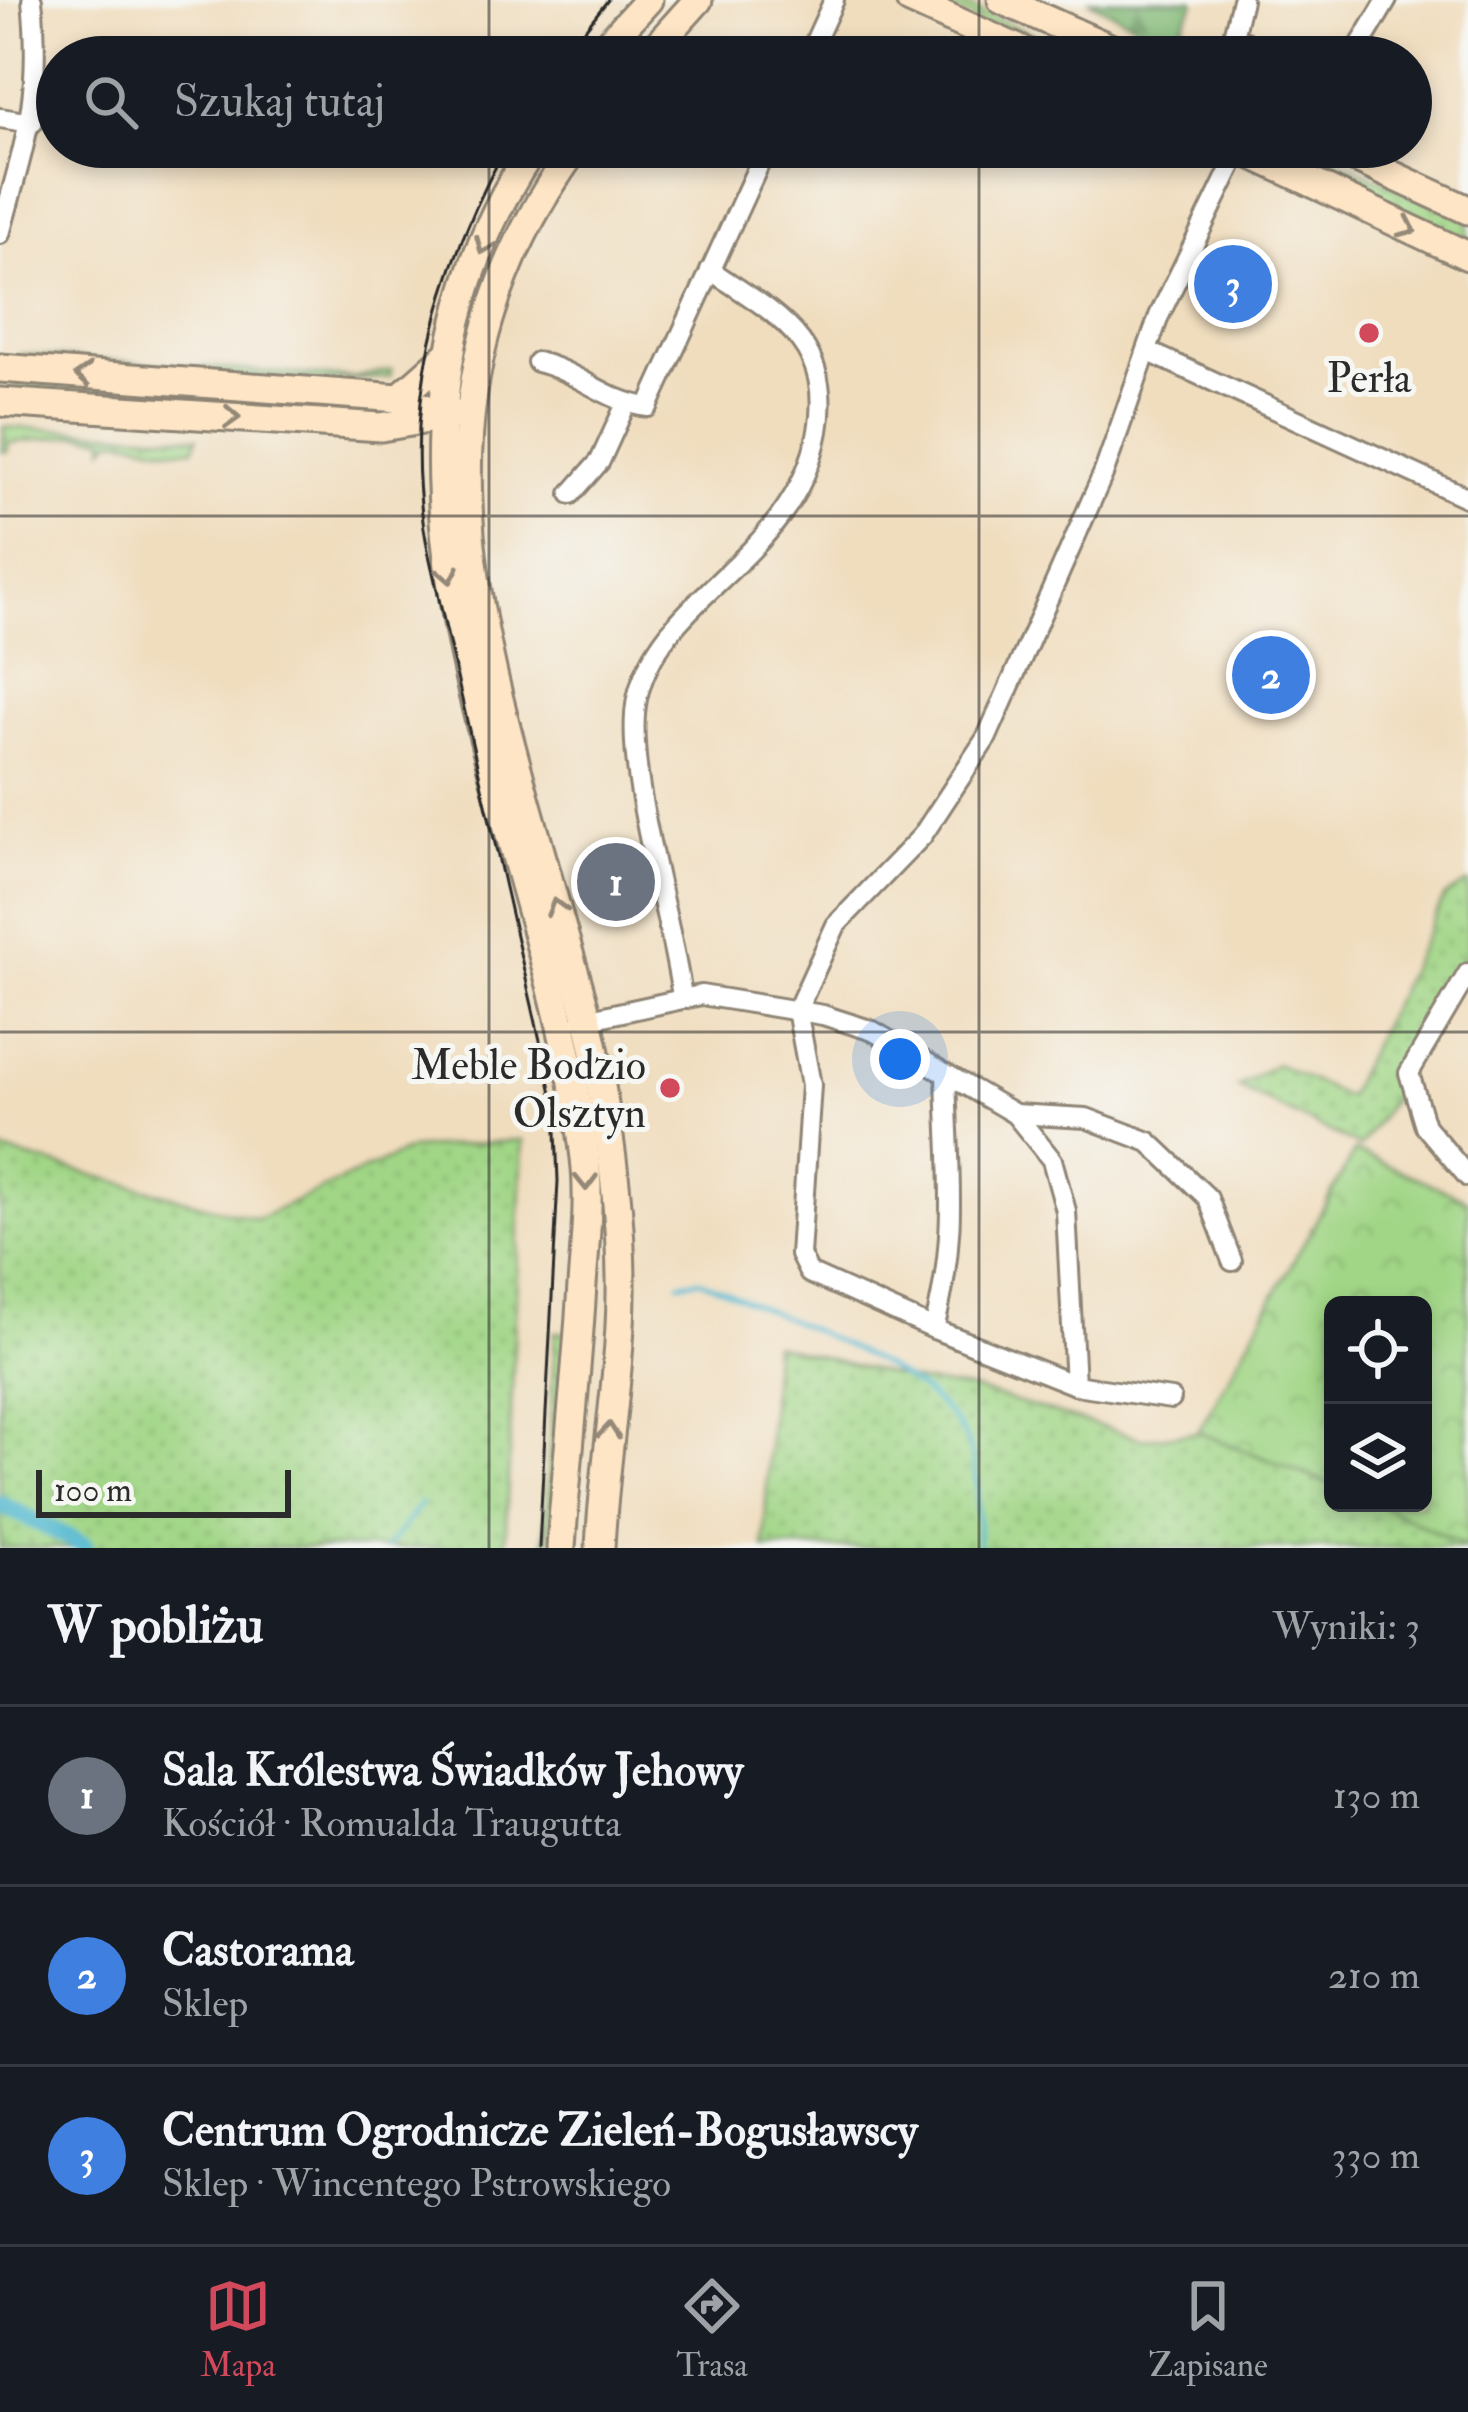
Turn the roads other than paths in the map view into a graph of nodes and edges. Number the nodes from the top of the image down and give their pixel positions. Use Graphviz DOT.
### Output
graph roads {
  1 [pos="32,0"];
  2 [pos="648,0"];
  3 [pos="698,0"];
  4 [pos="834,0"];
  5 [pos="910,0"];
  6 [pos="1002,0"];
  7 [pos="1242,0"];
  8 [pos="1387,0"];
  9 [pos="615,36"];
  10 [pos="666,36"];
  11 [pos="818,36"];
  12 [pos="990,36"];
  13 [pos="1083,36"];
  14 [pos="1233,36"];
  15 [pos="1366,36"];
  16 [pos="36,44"];
  17 [pos="36,85"];
  18 [pos="0,118"];
  19 [pos="32,123"];
  20 [pos="524,168"];
  21 [pos="563,168"];
  22 [pos="757,168"];
  23 [pos="1229,168"];
  24 [pos="1281,168"];
  25 [pos="1377,168"];
  26 [pos="1468,210"];
  27 [pos="0,234"];
  28 [pos="1468,256"];
  29 [pos="710,270"];
  30 [pos="1147,351"];
  31 [pos="451,352"];
  32 [pos="537,362"];
  33 [pos="0,368"];
  34 [pos="399,398"];
  35 [pos="0,402"];
  36 [pos="626,404"];
  37 [pos="455,414"];
  38 [pos="571,494"];
  39 [pos="1468,497"];
  40 [pos="1468,973"];
  41 [pos="682,997"];
  42 [pos="1459,1000"];
  43 [pos="797,1010"];
  44 [pos="573,1023"];
  45 [pos="946,1074"];
  46 [pos="1015,1114"];
  47 [pos="1468,1177"];
  48 [pos="1232,1261"];
  49 [pos="934,1329"];
  50 [pos="1076,1385"];
  51 [pos="1171,1400"];
  52 [pos="561,1548"];
  53 [pos="601,1548"];
  1 -- 16 [label="street"];
  2 -- 9 [label="main road"];
  3 -- 10 [label="main road"];
  4 -- 11 [label="street"];
  5 -- 12 [label="main road"];
  6 -- 13 [label="main road"];
  7 -- 14 [label="street"];
  8 -- 15 [label="street"];
  17 -- 19 [label="street"];
  18 -- 19 [label="street"];
  19 -- 27 [label="street"];
  20 -- 31 [label="main road, one-way"];
  21 -- 37 [label="main road"];
  22 -- 29 [label="street"];
  23 -- 30 [label="street"];
  24 -- 28 [label="main road, one-way"];
  25 -- 26 [label="main road"];
  29 -- 36 [label="street"];
  29 -- 41 [label="street"];
  30 -- 39 [label="street"];
  30 -- 43 [label="street"];
  31 -- 34 [label="main road"];
  31 -- 37 [label="main road"];
  32 -- 36 [label="street"];
  34 -- 33 [label="main road, one-way"];
  34 -- 37 [label="main road"];
  35 -- 37 [label="main road, one-way"];
  36 -- 38 [label="street"];
  37 -- 44 [label="main road"];
  40 -- 42 [label="street"];
  41 -- 43 [label="street"];
  41 -- 44 [label="street"];
  42 -- 47 [label="street"];
  43 -- 45 [label="street"];
  43 -- 49 [label="street"];
  44 -- 52 [label="main road, one-way"];
  53 -- 44 [label="main road, one-way"];
  45 -- 46 [label="street"];
  45 -- 49 [label="street"];
  46 -- 48 [label="street"];
  46 -- 50 [label="street"];
  49 -- 50 [label="street"];
  50 -- 51 [label="street"];
}
